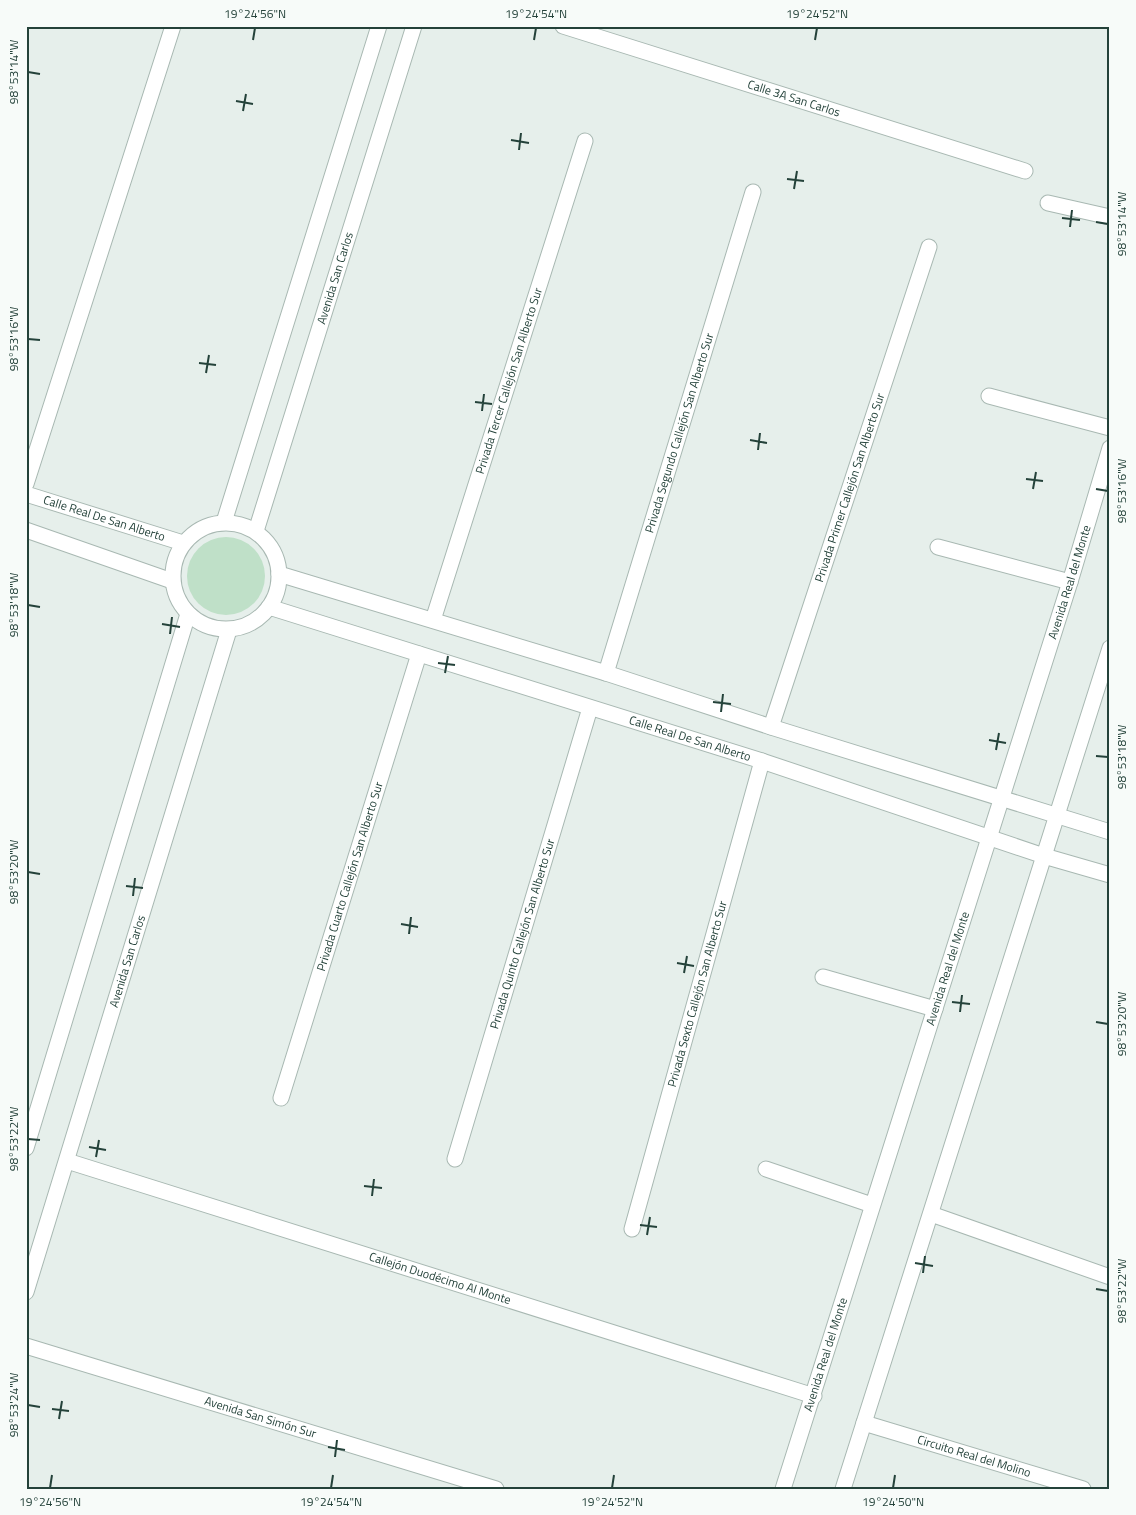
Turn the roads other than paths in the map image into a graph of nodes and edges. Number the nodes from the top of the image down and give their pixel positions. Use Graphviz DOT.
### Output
graph roads {
  1 [pos="174,26"];
  2 [pos="379,26"];
  3 [pos="414,26"];
  4 [pos="563,26"];
  5 [pos="585,141"];
  6 [pos="1025,171"];
  7 [pos="753,192"];
  8 [pos="1048,203"];
  9 [pos="1110,217"];
  10 [pos="929,247"];
  11 [pos="989,396"];
  12 [pos="1110,428"];
  13 [pos="1110,448"];
  14 [pos="26,484"];
  15 [pos="26,494"];
  16 [pos="224,522"];
  17 [pos="26,530"];
  18 [pos="256,531"];
  19 [pos="183,543"];
  20 [pos="938,547"];
  21 [pos="279,574"];
  22 [pos="172,581"];
  23 [pos="1070,582"];
  24 [pos="269,608"];
  25 [pos="188,614"];
  26 [pos="433,620"];
  27 [pos="229,630"];
  28 [pos="1110,648"];
  29 [pos="419,654"];
  30 [pos="606,673"];
  31 [pos="590,708"];
  32 [pos="770,727"];
  33 [pos="762,761"];
  34 [pos="1001,799"];
  35 [pos="1056,815"];
  36 [pos="1110,832"];
  37 [pos="989,837"];
  38 [pos="1044,856"];
  39 [pos="1110,875"];
  40 [pos="823,977"];
  41 [pos="935,1009"];
  42 [pos="281,1098"];
  43 [pos="29,1132"];
  44 [pos="26,1148"];
  45 [pos="455,1159"];
  46 [pos="67,1161"];
  47 [pos="766,1169"];
  48 [pos="872,1205"];
  49 [pos="931,1214"];
  50 [pos="632,1229"];
  51 [pos="1110,1277"];
  52 [pos="26,1292"];
  53 [pos="26,1346"];
  54 [pos="814,1396"];
  55 [pos="864,1422"];
  56 [pos="496,1489"];
  57 [pos="783,1489"];
  58 [pos="843,1489"];
  59 [pos="1083,1489"];
  1 -- 14 [label="street"];
  2 -- 16 [label="street"];
  3 -- 18 [label="street, Avenida San Carlos"];
  4 -- 6 [label="street, Calle 3A San Carlos"];
  5 -- 26 [label="street, Privada Tercer Callejón San Alberto Sur"];
  7 -- 30 [label="street, Privada Segundo Callejón San Alberto Sur"];
  8 -- 9 [label="street"];
  10 -- 32 [label="street, Privada Primer Callejón San Alberto Sur"];
  11 -- 12 [label="street"];
  13 -- 23 [label="street, Avenida Real del Monte"];
  15 -- 19 [label="street, Calle Real De San Alberto"];
  16 -- 18 [label="street"];
  16 -- 19 [label="street"];
  17 -- 22 [label="street"];
  18 -- 21 [label="street"];
  19 -- 22 [label="street"];
  20 -- 23 [label="street"];
  21 -- 24 [label="street"];
  21 -- 26 [label="street"];
  22 -- 25 [label="street"];
  23 -- 34 [label="street, Avenida Real del Monte"];
  24 -- 27 [label="street"];
  24 -- 29 [label="street, Calle Real De San Alberto"];
  25 -- 27 [label="street"];
  25 -- 43 [label="street"];
  26 -- 30 [label="street"];
  27 -- 46 [label="street, Avenida San Carlos"];
  28 -- 35 [label="street"];
  29 -- 31 [label="street, Calle Real De San Alberto"];
  29 -- 42 [label="street, Privada Cuarto Callejón San Alberto Sur"];
  30 -- 32 [label="street"];
  31 -- 33 [label="street, Calle Real De San Alberto"];
  31 -- 45 [label="street, Privada Quinto Callejón San Alberto Sur"];
  32 -- 34 [label="street"];
  33 -- 37 [label="street, Calle Real De San Alberto"];
  33 -- 50 [label="street, Privada Sexto Callejón San Alberto Sur"];
  34 -- 35 [label="street"];
  34 -- 37 [label="street, Avenida Real del Monte"];
  35 -- 36 [label="street"];
  35 -- 38 [label="street"];
  37 -- 38 [label="street, Calle Real De San Alberto"];
  37 -- 41 [label="street, Avenida Real del Monte"];
  38 -- 39 [label="street, Calle Real De San Alberto"];
  38 -- 49 [label="street"];
  40 -- 41 [label="street"];
  41 -- 48 [label="street, Avenida Real del Monte"];
  43 -- 44 [label="street"];
  46 -- 52 [label="street, Avenida San Carlos"];
  46 -- 54 [label="street, Callejón Duodécimo Al Monte"];
  47 -- 48 [label="street"];
  48 -- 54 [label="street, Avenida Real del Monte"];
  49 -- 51 [label="street"];
  49 -- 55 [label="street"];
  53 -- 56 [label="street, Avenida San Simón Sur"];
  54 -- 57 [label="street, Avenida Real del Monte"];
  55 -- 58 [label="street"];
  55 -- 59 [label="street, Circuito Real del Molino"];
}
